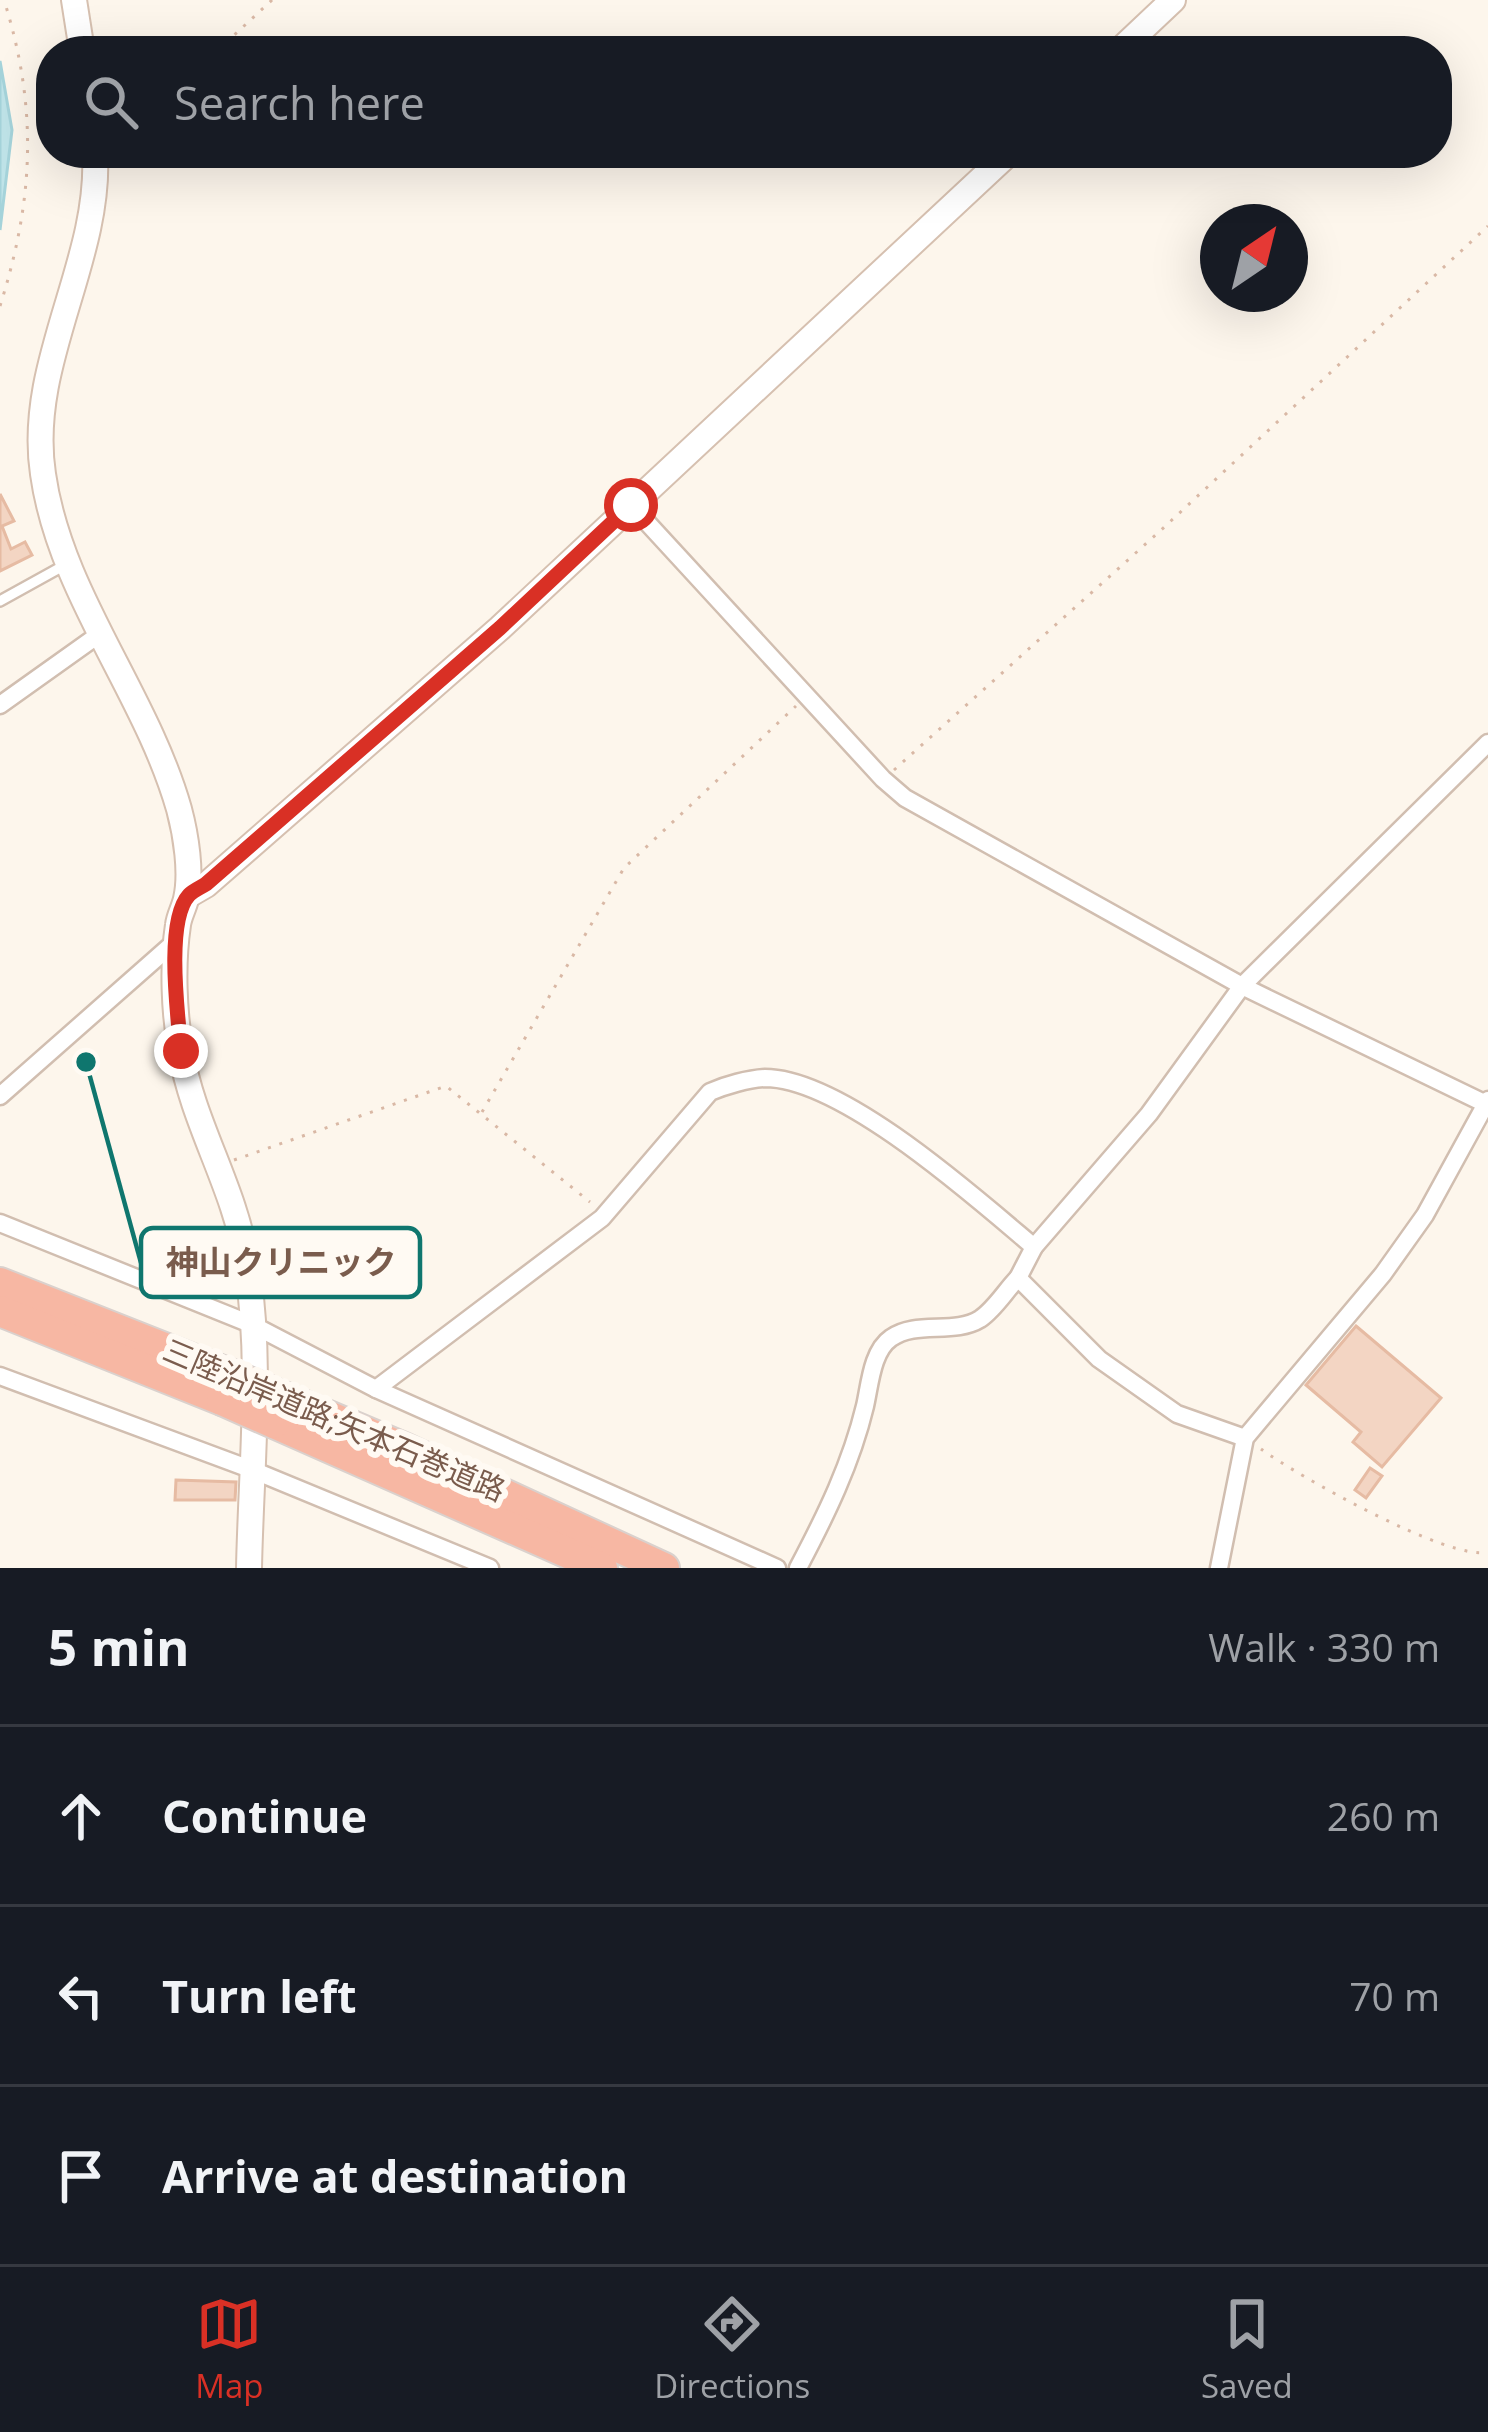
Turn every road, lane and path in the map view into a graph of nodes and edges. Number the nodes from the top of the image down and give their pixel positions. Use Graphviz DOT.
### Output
graph roads {
  1 [pos="4,0"];
  2 [pos="74,0"];
  3 [pos="272,0"];
  4 [pos="1173,0"];
  5 [pos="80,36"];
  6 [pos="233,36"];
  7 [pos="1135,36"];
  8 [pos="93,168"];
  9 [pos="993,168"];
  10 [pos="1488,226"];
  11 [pos="0,306"];
  12 [pos="631,505"];
  13 [pos="70,562"];
  14 [pos="0,601"];
  15 [pos="101,633"];
  16 [pos="806,696"];
  17 [pos="0,705"];
  18 [pos="1488,743"];
  19 [pos="883,779"];
  20 [pos="187,896"];
  21 [pos="177,940"];
  22 [pos="1242,986"];
  23 [pos="0,1096"];
  24 [pos="1487,1103"];
  25 [pos="482,1112"];
  26 [pos="216,1167"];
  27 [pos="602,1218"];
  28 [pos="0,1223"];
  29 [pos="1034,1247"];
  30 [pos="1018,1278"];
  31 [pos="0,1283"];
  32 [pos="0,1311"];
  33 [pos="254,1325"];
  34 [pos="0,1376"];
  35 [pos="223,1386"];
  36 [pos="376,1389"];
  37 [pos="274,1408"];
  38 [pos="1244,1438"];
  39 [pos="250,1469"];
  40 [pos="537,1509"];
  41 [pos="1488,1552"];
  42 [pos="248,1568"];
  43 [pos="490,1568"];
  44 [pos="602,1568"];
  45 [pos="664,1568"];
  46 [pos="688,1568"];
  47 [pos="777,1568"];
  48 [pos="798,1568"];
  49 [pos="1219,1568"];
  1 -- 11 [label="path"];
  2 -- 5 [label="street"];
  3 -- 6 [label="path"];
  4 -- 7 [label="street"];
  8 -- 13 [label="street"];
  9 -- 12 [label="street"];
  10 -- 19 [label="path"];
  12 -- 16 [label="street"];
  12 -- 20 [label="street"];
  13 -- 14 [label="lane"];
  13 -- 15 [label="street"];
  15 -- 17 [label="street"];
  15 -- 20 [label="street"];
  16 -- 19 [label="street"];
  16 -- 25 [label="path"];
  18 -- 22 [label="street"];
  19 -- 22 [label="street"];
  20 -- 21 [label="street"];
  21 -- 23 [label="street"];
  21 -- 26 [label="street"];
  22 -- 24 [label="street"];
  22 -- 29 [label="street"];
  24 -- 38 [label="street"];
  25 -- 26 [label="path"];
  25 -- 27 [label="path"];
  26 -- 33 [label="street"];
  27 -- 29 [label="street"];
  27 -- 36 [label="street"];
  28 -- 33 [label="street"];
  29 -- 30 [label="street"];
  30 -- 38 [label="street"];
  30 -- 48 [label="street"];
  31 -- 35 [label="highway, 三陸沿岸道路;矢本石巻道路"];
  32 -- 35 [label="highway, 三陸沿岸道路;矢本石巻道路"];
  33 -- 36 [label="street"];
  33 -- 39 [label="street"];
  34 -- 39 [label="street"];
  35 -- 37 [label="highway, 三陸沿岸道路;矢本石巻道路, bridge"];
  36 -- 47 [label="street"];
  37 -- 40 [label="highway, 三陸沿岸道路;矢本石巻道路"];
  37 -- 44 [label="highway, 三陸沿岸道路;矢本石巻道路"];
  38 -- 41 [label="path"];
  38 -- 49 [label="street"];
  39 -- 42 [label="street"];
  39 -- 43 [label="street"];
  40 -- 45 [label="highway, 三陸沿岸道路;矢本石巻道路"];
  40 -- 46 [label="highway"];
}
